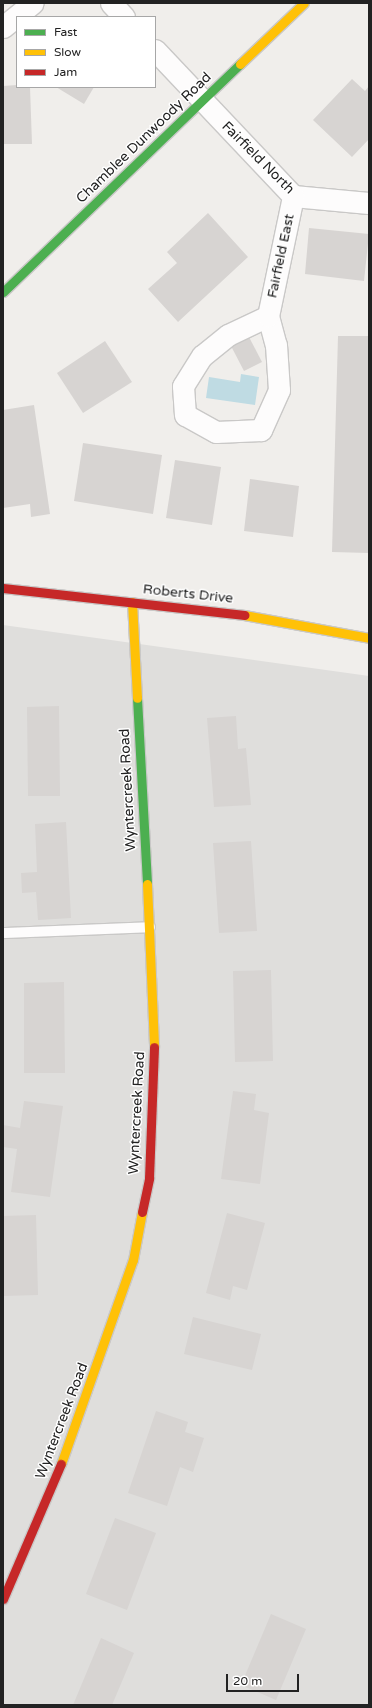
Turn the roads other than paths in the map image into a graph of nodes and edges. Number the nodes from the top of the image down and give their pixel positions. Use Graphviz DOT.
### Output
graph roads {
  1 [pos="33,3"];
  2 [pos="111,3"];
  3 [pos="304,3"];
  4 [pos="17,16"];
  5 [pos="123,16"];
  6 [pos="16,17"];
  7 [pos="3,28"];
  8 [pos="156,51"];
  9 [pos="203,102"];
  10 [pos="293,196"];
  11 [pos="369,203"];
  12 [pos="3,292"];
  13 [pos="268,316"];
  14 [pos="3,588"];
  15 [pos="132,602"];
  16 [pos="369,638"];
  17 [pos="150,927"];
  18 [pos="3,933"];
  19 [pos="3,1599"];
  1 -- 4 [label="street"];
  2 -- 5 [label="street"];
  3 -- 9 [label="street, Chamblee Dunwoody Road"];
  6 -- 7 [label="street"];
  8 -- 9 [label="street, Fairfield North"];
  9 -- 10 [label="street, Fairfield North"];
  9 -- 12 [label="street, Chamblee Dunwoody Road"];
  10 -- 11 [label="street, Fairfield North"];
  10 -- 13 [label="street, Fairfield East"];
  13 -- 13 [label="street, Fairfield East"];
  14 -- 15 [label="street, Roberts Drive"];
  15 -- 16 [label="street, Roberts Drive"];
  15 -- 17 [label="street, Wyntercreek Road"];
  17 -- 18 [label="lane"];
  17 -- 19 [label="street, Wyntercreek Road"];
}
